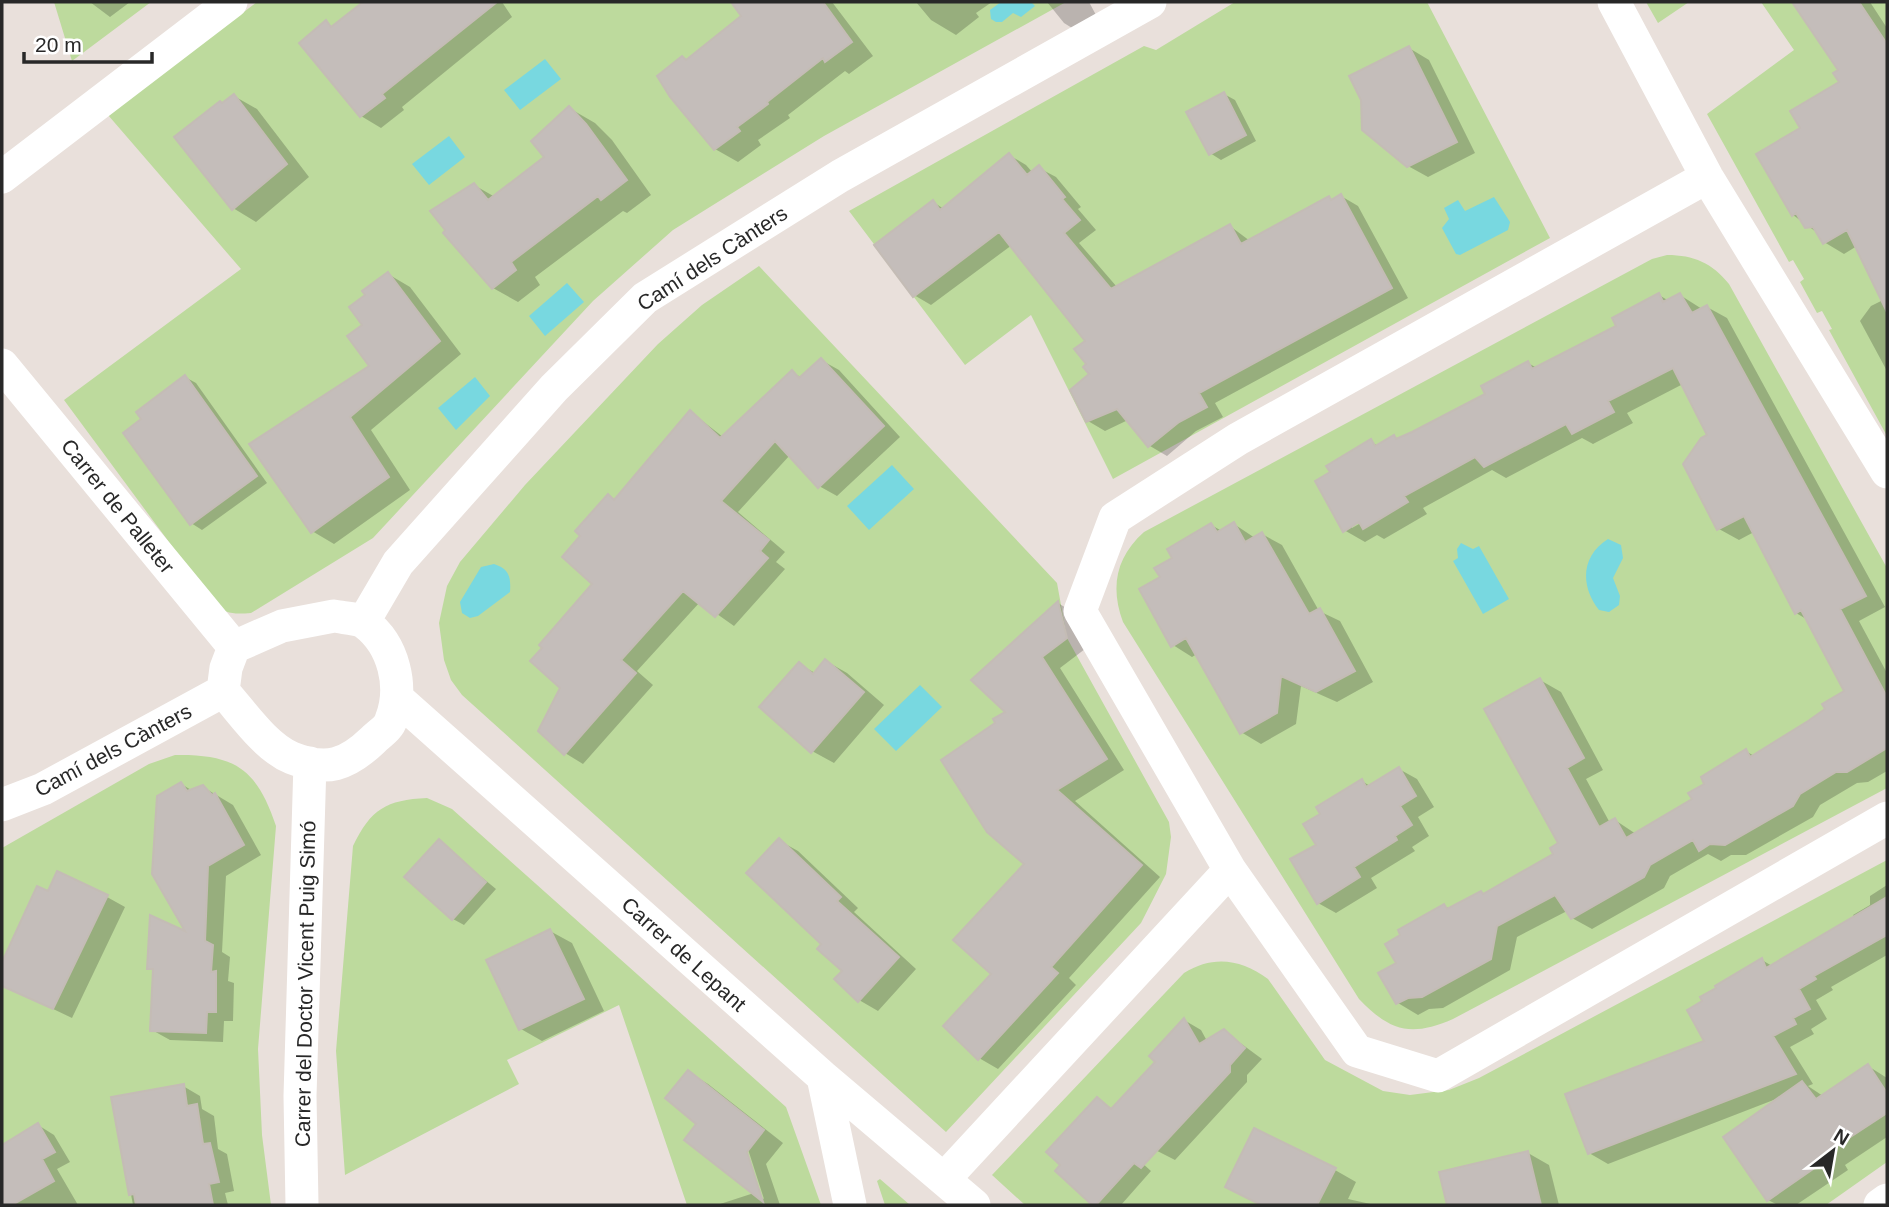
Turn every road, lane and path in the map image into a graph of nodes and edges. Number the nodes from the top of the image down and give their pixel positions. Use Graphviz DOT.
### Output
graph roads {
  1 [pos="231,2"];
  2 [pos="1150,2"];
  3 [pos="1614,2"];
  4 [pos="2,177"];
  5 [pos="1707,177"];
  6 [pos="2,365"];
  7 [pos="1887,472"];
  8 [pos="364,621"];
  9 [pos="234,647"];
  10 [pos="223,691"];
  11 [pos="397,698"];
  12 [pos="310,763"];
  13 [pos="2,805"];
  14 [pos="1887,818"];
  15 [pos="1230,870"];
  16 [pos="823,1077"];
  17 [pos="945,1178"];
  18 [pos="1887,1200"];
  19 [pos="302,1205"];
  20 [pos="850,1205"];
  21 [pos="974,1205"];
  22 [pos="1880,1205"];
  1 -- 4 [label="street"];
  2 -- 8 [label="street, Camí dels Cànters"];
  3 -- 5 [label="street"];
  5 -- 7 [label="street"];
  5 -- 15 [label="street"];
  6 -- 9 [label="street, Carrer de Palleter"];
  8 -- 9 [label="street"];
  8 -- 11 [label="street"];
  9 -- 10 [label="street"];
  10 -- 12 [label="street"];
  10 -- 13 [label="street, Camí dels Cànters"];
  11 -- 12 [label="street"];
  11 -- 16 [label="street, Carrer de Lepant"];
  12 -- 19 [label="street, Carrer del Doctor Vicent Puig Simó"];
  14 -- 15 [label="street"];
  15 -- 17 [label="street"];
  16 -- 17 [label="street, Carrer de Lepant"];
  16 -- 20 [label="street"];
  17 -- 21 [label="street, Carrer de Lepant"];
  18 -- 22 [label="street"];
}
